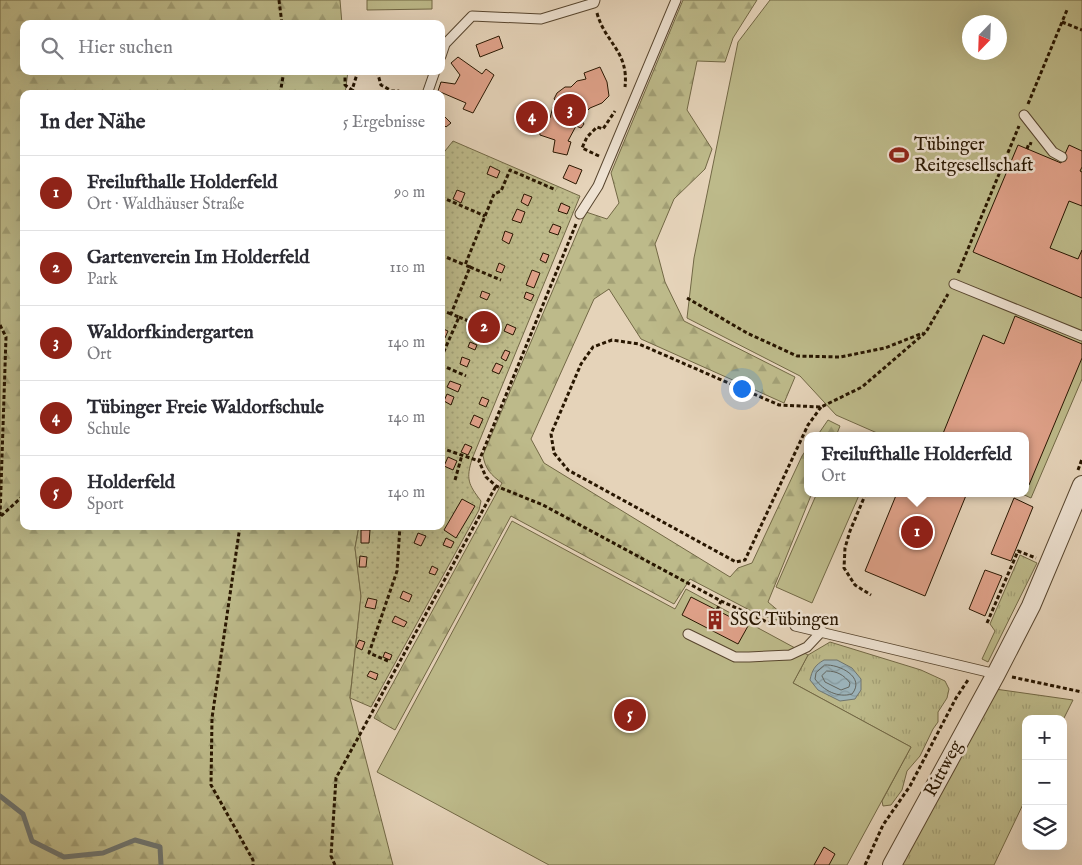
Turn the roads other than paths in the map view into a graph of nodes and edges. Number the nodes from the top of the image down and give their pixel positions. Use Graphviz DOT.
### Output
graph roads {
  1 [pos="676,0"];
  2 [pos="595,1"];
  3 [pos="445,46"];
  4 [pos="434,75"];
  5 [pos="428,90"];
  6 [pos="1024,115"];
  7 [pos="1062,157"];
  8 [pos="580,214"];
  9 [pos="954,284"];
  10 [pos="1082,336"];
  11 [pos="1082,485"];
  12 [pos="795,626"];
  13 [pos="822,631"];
  14 [pos="688,634"];
  15 [pos="996,674"];
  16 [pos="892,865"];
  1 -- 8 [label="lane"];
  2 -- 3 [label="lane"];
  4 -- 5 [label="lane"];
  6 -- 7 [label="lane"];
  9 -- 10 [label="lane"];
  11 -- 15 [label="street, Rittweg"];
  12 -- 13 [label="lane"];
  13 -- 14 [label="lane"];
  13 -- 15 [label="lane"];
  15 -- 16 [label="street, Rittweg"];
}
